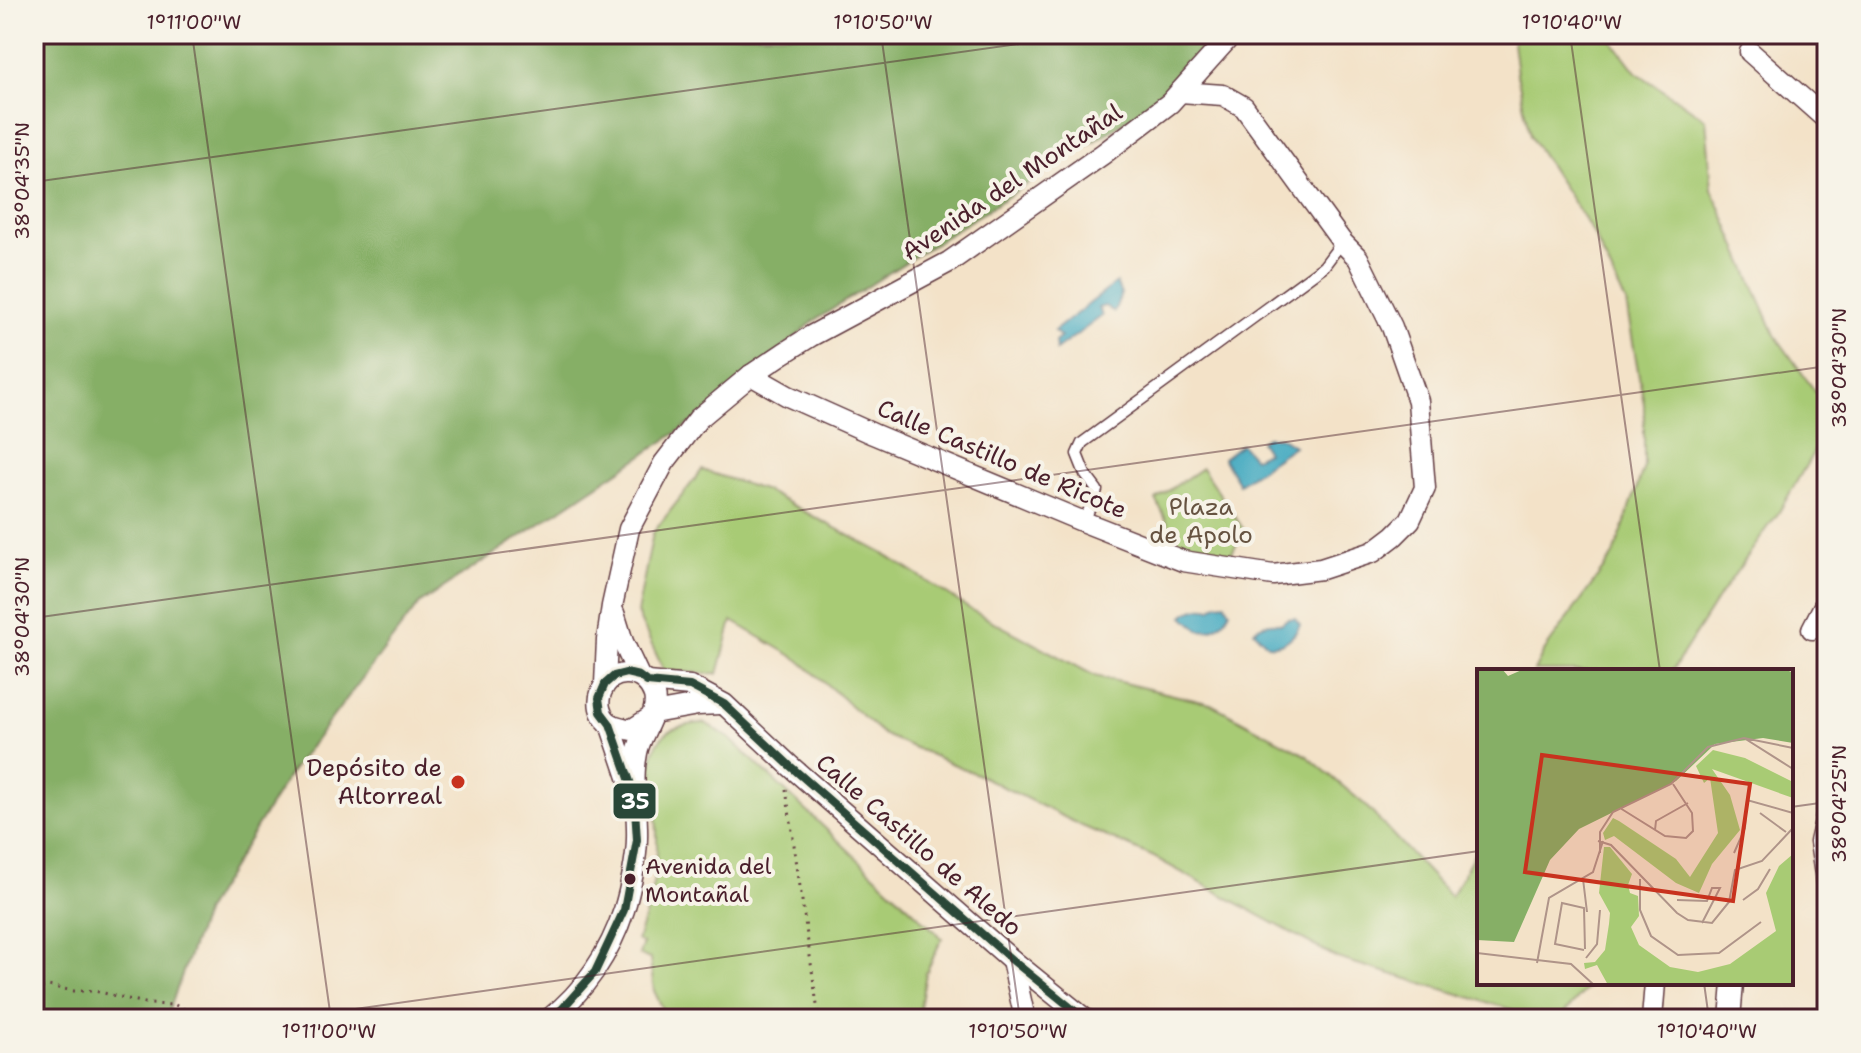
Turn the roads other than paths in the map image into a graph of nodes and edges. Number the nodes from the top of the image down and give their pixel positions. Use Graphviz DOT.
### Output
graph roads {
  1 [pos="1232,34"];
  2 [pos="1750,52"];
  3 [pos="1180,92"];
  4 [pos="1827,120"];
  5 [pos="1342,242"];
  6 [pos="751,375"];
  7 [pos="1084,522"];
  8 [pos="1827,600"];
  9 [pos="612,606"];
  10 [pos="1812,629"];
  11 [pos="643,679"];
  12 [pos="605,684"];
  13 [pos="724,704"];
  14 [pos="651,716"];
  15 [pos="610,724"];
  16 [pos="634,793"];
  17 [pos="1827,812"];
  18 [pos="1827,888"];
  19 [pos="1012,960"];
  20 [pos="1655,985"];
  21 [pos="1733,985"];
  22 [pos="549,1019"];
  23 [pos="1025,1019"];
  24 [pos="1085,1019"];
  25 [pos="1652,1019"];
  26 [pos="1730,1019"];
  1 -- 3 [label="street, Avenida del Montañal"];
  2 -- 4 [label="street"];
  3 -- 5 [label="street, Calle Castillo de Ricote"];
  3 -- 6 [label="street, Avenida del Montañal"];
  5 -- 7 [label="lane"];
  5 -- 7 [label="street, Calle Castillo de Ricote"];
  6 -- 7 [label="street, Calle Castillo de Ricote"];
  6 -- 9 [label="street, Avenida del Montañal"];
  8 -- 10 [label="street"];
  9 -- 11 [label="street, Avenida del Montañal"];
  9 -- 12 [label="street, Avenida del Montañal"];
  11 -- 12 [label="street"];
  11 -- 13 [label="street, Calle Castillo de Aledo"];
  11 -- 14 [label="street"];
  12 -- 15 [label="street"];
  13 -- 14 [label="street"];
  13 -- 19 [label="street, Calle Castillo de Aledo"];
  14 -- 15 [label="street"];
  14 -- 16 [label="street"];
  15 -- 16 [label="street"];
  16 -- 22 [label="street"];
  17 -- 18 [label="street"];
  19 -- 23 [label="street"];
  19 -- 24 [label="street, Calle Castillo de Aledo"];
  20 -- 25 [label="street"];
  21 -- 26 [label="street"];
}
